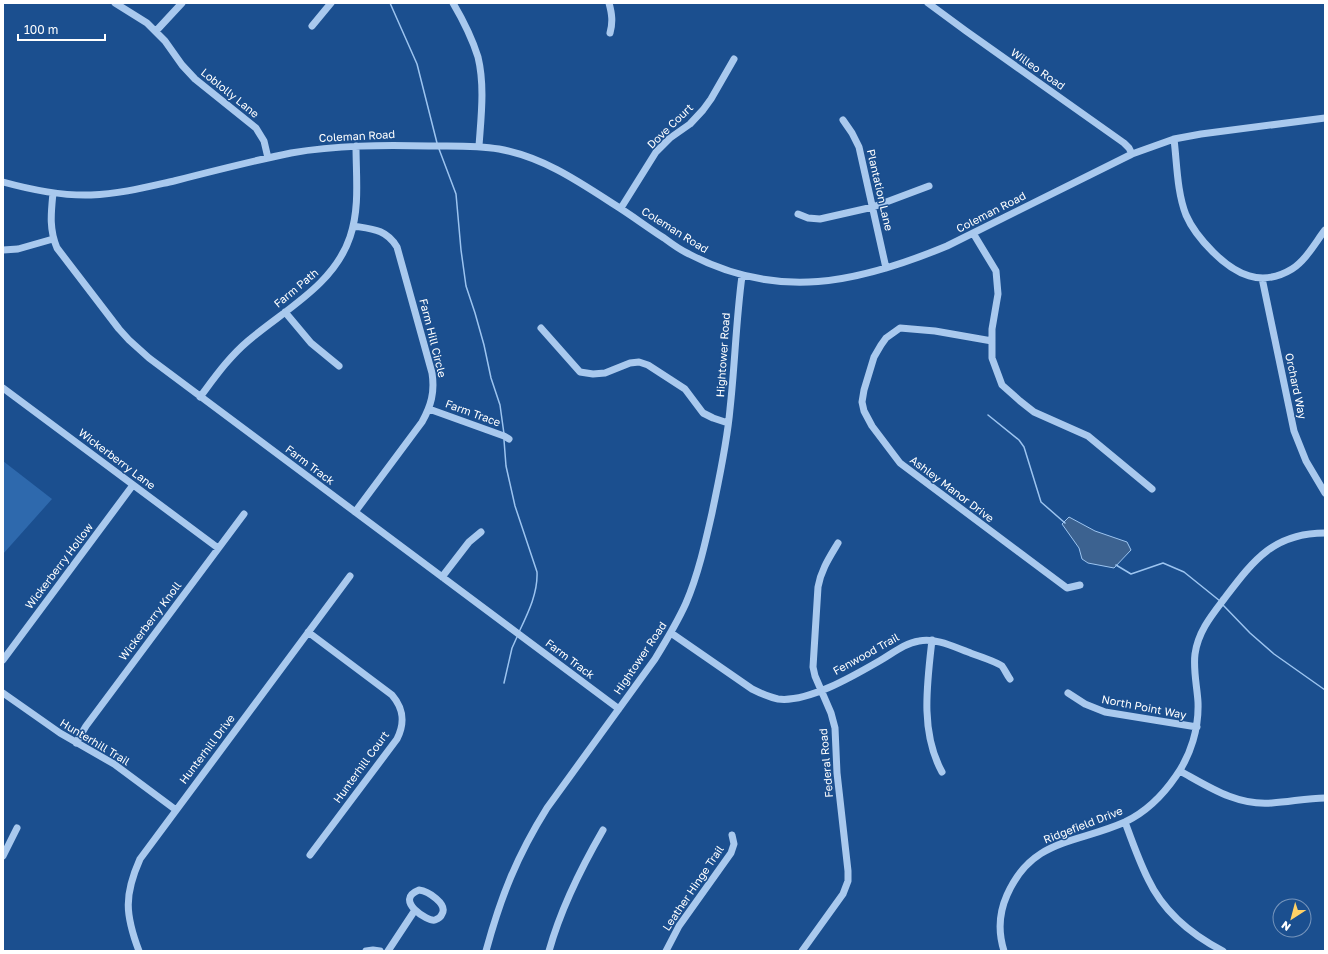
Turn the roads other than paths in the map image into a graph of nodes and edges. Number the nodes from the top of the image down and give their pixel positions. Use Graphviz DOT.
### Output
graph roads {
  1 [pos="115,3"];
  2 [pos="182,3"];
  3 [pos="331,3"];
  4 [pos="454,3"];
  5 [pos="609,3"];
  6 [pos="928,3"];
  7 [pos="312,26"];
  8 [pos="156,31"];
  9 [pos="610,33"];
  10 [pos="734,59"];
  11 [pos="1325,118"];
  12 [pos="843,120"];
  13 [pos="1174,139"];
  14 [pos="356,146"];
  15 [pos="480,146"];
  16 [pos="1132,154"];
  17 [pos="268,158"];
  18 [pos="3,182"];
  19 [pos="930,186"];
  20 [pos="53,193"];
  21 [pos="873,207"];
  22 [pos="620,208"];
  23 [pos="798,214"];
  24 [pos="353,226"];
  25 [pos="1325,230"];
  26 [pos="973,233"];
  27 [pos="53,239"];
  28 [pos="3,250"];
  29 [pos="886,268"];
  30 [pos="742,276"];
  31 [pos="1262,278"];
  32 [pos="284,312"];
  33 [pos="541,328"];
  34 [pos="992,341"];
  35 [pos="339,366"];
  36 [pos="3,388"];
  37 [pos="200,397"];
  38 [pos="429,409"];
  39 [pos="728,424"];
  40 [pos="509,439"];
  41 [pos="134,485"];
  42 [pos="1152,489"];
  43 [pos="1325,493"];
  44 [pos="355,512"];
  45 [pos="244,514"];
  46 [pos="481,532"];
  47 [pos="1325,533"];
  48 [pos="838,543"];
  49 [pos="218,548"];
  50 [pos="350,576"];
  51 [pos="442,577"];
  52 [pos="1080,585"];
  53 [pos="308,632"];
  54 [pos="671,633"];
  55 [pos="932,640"];
  56 [pos="3,660"];
  57 [pos="1010,679"];
  58 [pos="821,690"];
  59 [pos="3,693"];
  60 [pos="1068,693"];
  61 [pos="619,709"];
  62 [pos="1196,728"];
  63 [pos="76,743"];
  64 [pos="1180,770"];
  65 [pos="942,772"];
  66 [pos="1325,798"];
  67 [pos="176,810"];
  68 [pos="1125,822"];
  69 [pos="17,828"];
  70 [pos="603,830"];
  71 [pos="732,835"];
  72 [pos="310,855"];
  73 [pos="3,856"];
  74 [pos="415,910"];
  75 [pos="139,951"];
  76 [pos="366,951"];
  77 [pos="380,951"];
  78 [pos="388,951"];
  79 [pos="486,951"];
  80 [pos="549,951"];
  81 [pos="666,951"];
  82 [pos="802,951"];
  83 [pos="1004,951"];
  84 [pos="1223,951"];
  1 -- 8 [label="street, Loblolly Lane"];
  2 -- 8 [label="street"];
  3 -- 7 [label="street"];
  4 -- 15 [label="street"];
  5 -- 9 [label="street"];
  6 -- 16 [label="street, Willeo Road"];
  8 -- 17 [label="street, Loblolly Lane"];
  10 -- 22 [label="street, Dove Court"];
  11 -- 13 [label="street, Coleman Road"];
  12 -- 21 [label="street, Plantation Lane"];
  13 -- 16 [label="street, Coleman Road"];
  13 -- 31 [label="street"];
  14 -- 15 [label="street, Coleman Road"];
  14 -- 17 [label="street, Coleman Road"];
  14 -- 24 [label="street, Farm Path"];
  15 -- 22 [label="street, Coleman Road"];
  16 -- 26 [label="street, Coleman Road"];
  17 -- 20 [label="street, Coleman Road"];
  18 -- 20 [label="street, Coleman Road"];
  19 -- 21 [label="street"];
  20 -- 27 [label="street, Farm Track"];
  21 -- 23 [label="street"];
  21 -- 29 [label="street, Plantation Lane"];
  22 -- 30 [label="street, Coleman Road"];
  24 -- 32 [label="street, Farm Path"];
  24 -- 38 [label="street, Farm Hill Circle"];
  25 -- 31 [label="street"];
  26 -- 29 [label="street, Coleman Road"];
  26 -- 34 [label="street"];
  27 -- 28 [label="street"];
  27 -- 37 [label="street, Farm Track"];
  29 -- 30 [label="street, Coleman Road"];
  30 -- 39 [label="street, Hightower Road"];
  31 -- 43 [label="street, Orchard Way"];
  32 -- 35 [label="street"];
  32 -- 37 [label="street, Farm Path"];
  33 -- 39 [label="street"];
  34 -- 42 [label="street"];
  34 -- 52 [label="street, Ashley Manor Drive"];
  36 -- 41 [label="street, Wickerberry Lane"];
  37 -- 44 [label="street, Farm Track"];
  38 -- 40 [label="street, Farm Trace"];
  38 -- 44 [label="street, Farm Hill Circle"];
  39 -- 54 [label="street, Hightower Road"];
  41 -- 49 [label="street, Wickerberry Lane"];
  41 -- 56 [label="street, Wickerberry Hollow"];
  44 -- 51 [label="street, Farm Track"];
  45 -- 49 [label="street, Wickerberry Knoll"];
  46 -- 51 [label="street"];
  47 -- 62 [label="street, Ridgefield Drive"];
  48 -- 58 [label="street, Federal Road"];
  49 -- 63 [label="street, Wickerberry Knoll"];
  50 -- 53 [label="street, Hunterhill Drive"];
  51 -- 61 [label="street, Farm Track"];
  53 -- 67 [label="street, Hunterhill Drive"];
  53 -- 72 [label="street, Hunterhill Court"];
  54 -- 58 [label="street, Fenwood Trail"];
  54 -- 61 [label="street, Hightower Road"];
  55 -- 57 [label="street, Fenwood Trail"];
  55 -- 58 [label="street, Fenwood Trail"];
  55 -- 65 [label="street"];
  58 -- 82 [label="street, Federal Road"];
  59 -- 63 [label="street, Hunterhill Trail"];
  60 -- 62 [label="street, North Point Way"];
  61 -- 79 [label="street, Hightower Road"];
  62 -- 64 [label="street, Ridgefield Drive"];
  63 -- 67 [label="street, Hunterhill Trail"];
  64 -- 66 [label="street"];
  64 -- 68 [label="street, Ridgefield Drive"];
  67 -- 75 [label="street, Hunterhill Drive"];
  68 -- 83 [label="street, Ridgefield Drive"];
  68 -- 84 [label="street"];
  69 -- 73 [label="street"];
  70 -- 80 [label="street"];
  71 -- 81 [label="street, Leather Hinge Trail"];
  74 -- 74 [label="street"];
  74 -- 78 [label="street"];
  76 -- 77 [label="street"];
}
